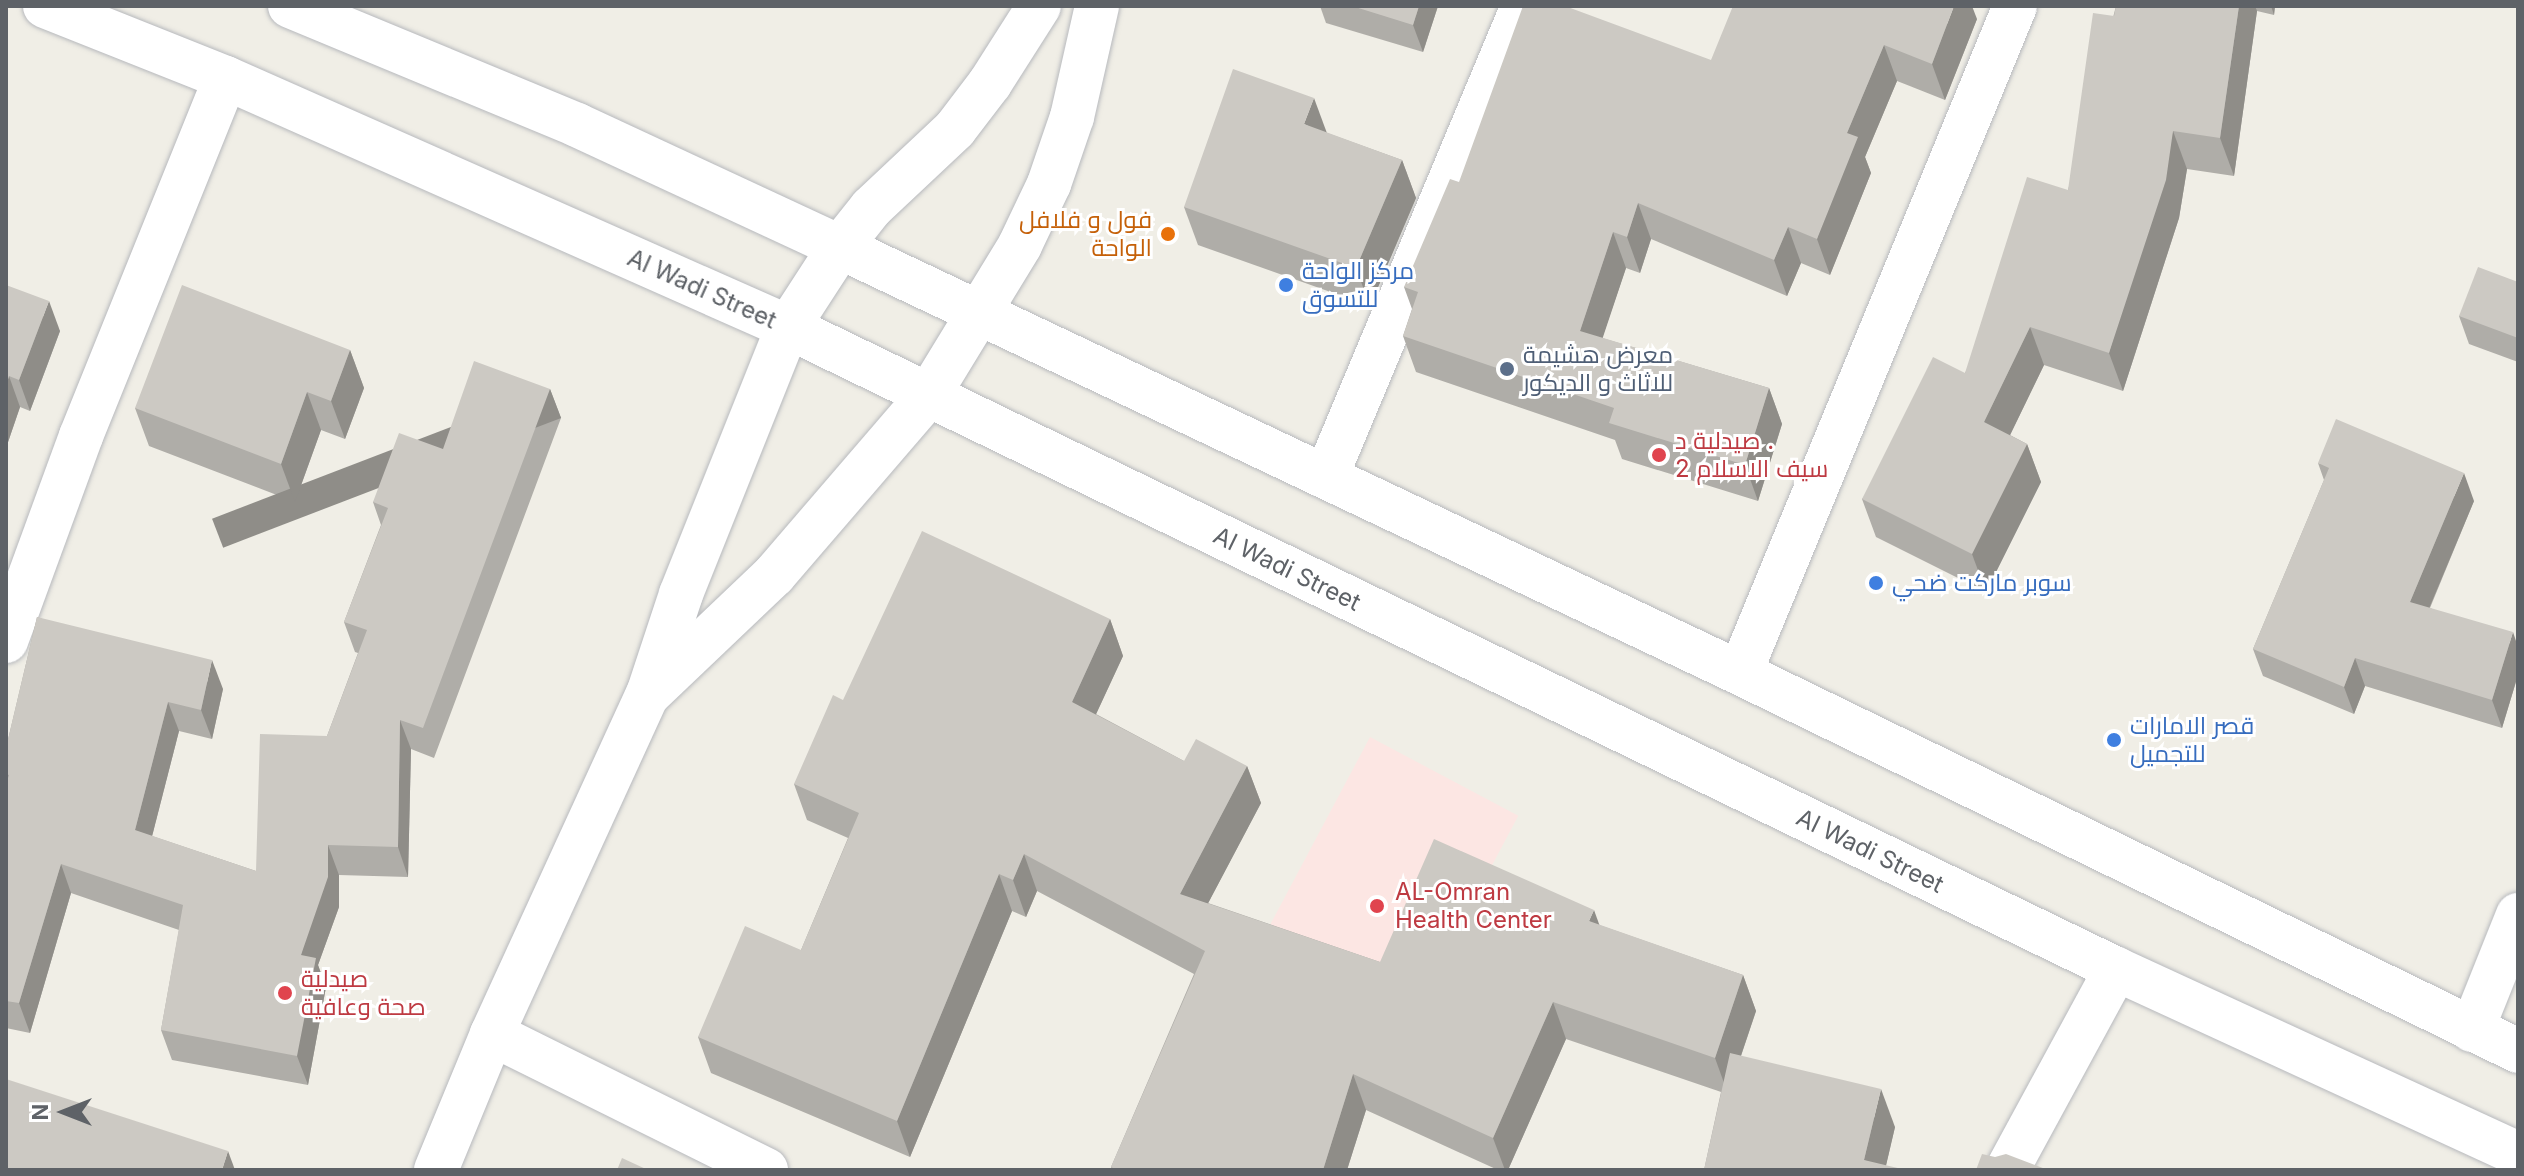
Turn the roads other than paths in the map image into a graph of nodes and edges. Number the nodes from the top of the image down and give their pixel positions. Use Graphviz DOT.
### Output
graph roads {
  1 [pos="45,6"];
  2 [pos="290,6"];
  3 [pos="1039,6"];
  4 [pos="1097,6"];
  5 [pos="1523,6"];
  6 [pos="2015,6"];
  7 [pos="226,78"];
  8 [pos="840,247"];
  9 [pos="980,314"];
  10 [pos="788,327"];
  11 [pos="928,396"];
  12 [pos="1326,477"];
  13 [pos="6,641"];
  14 [pos="1740,673"];
  15 [pos="648,694"];
  16 [pos="2518,915"];
  17 [pos="2116,969"];
  18 [pos="2472,1030"];
  19 [pos="492,1034"];
  20 [pos="2518,1051"];
  21 [pos="2518,1154"];
  22 [pos="436,1170"];
  23 [pos="766,1170"];
  24 [pos="2007,1170"];
  1 -- 7 [label="main road, Al Wadi Street"];
  2 -- 8 [label="main road"];
  3 -- 8 [label="main road"];
  4 -- 9 [label="main road"];
  5 -- 12 [label="main road"];
  6 -- 14 [label="main road"];
  7 -- 10 [label="main road, Al Wadi Street"];
  7 -- 13 [label="main road"];
  8 -- 9 [label="main road"];
  8 -- 10 [label="main road"];
  9 -- 11 [label="main road"];
  9 -- 12 [label="main road"];
  10 -- 11 [label="main road, Al Wadi Street"];
  10 -- 15 [label="main road"];
  11 -- 15 [label="main road"];
  11 -- 17 [label="main road, Al Wadi Street"];
  12 -- 14 [label="main road"];
  14 -- 18 [label="main road"];
  15 -- 19 [label="main road"];
  16 -- 18 [label="main road"];
  17 -- 21 [label="main road, Al Wadi Street"];
  17 -- 24 [label="main road"];
  18 -- 20 [label="main road"];
  19 -- 22 [label="main road"];
  19 -- 23 [label="main road"];
}
